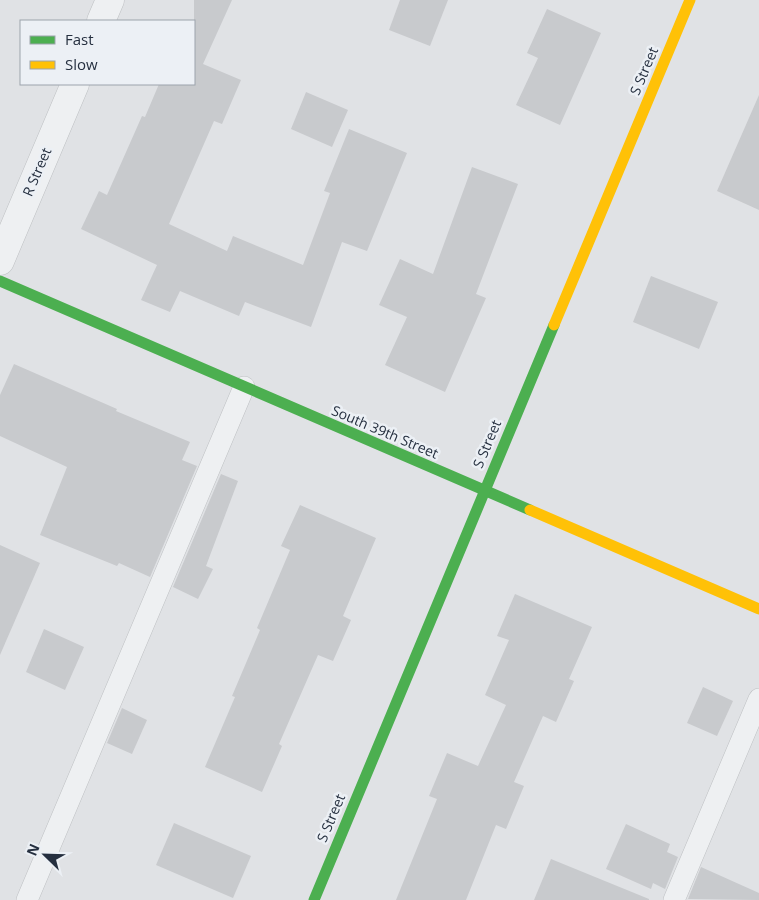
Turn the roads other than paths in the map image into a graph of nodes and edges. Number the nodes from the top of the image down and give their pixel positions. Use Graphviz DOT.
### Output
graph roads {
  1 [pos="110,0"];
  2 [pos="690,0"];
  3 [pos="101,20"];
  4 [pos="75,85"];
  5 [pos="0,261"];
  6 [pos="0,282"];
  7 [pos="244,387"];
  8 [pos="484,491"];
  9 [pos="759,608"];
  10 [pos="759,699"];
  11 [pos="27,900"];
  12 [pos="314,900"];
  13 [pos="674,900"];
  1 -- 3 [label="street"];
  2 -- 8 [label="street, S Street"];
  4 -- 5 [label="street, R Street"];
  6 -- 7 [label="street, South 39th Street"];
  7 -- 8 [label="street, South 39th Street"];
  7 -- 11 [label="lane"];
  8 -- 9 [label="street, South 39th Street"];
  8 -- 12 [label="street, S Street"];
  10 -- 13 [label="lane"];
}
